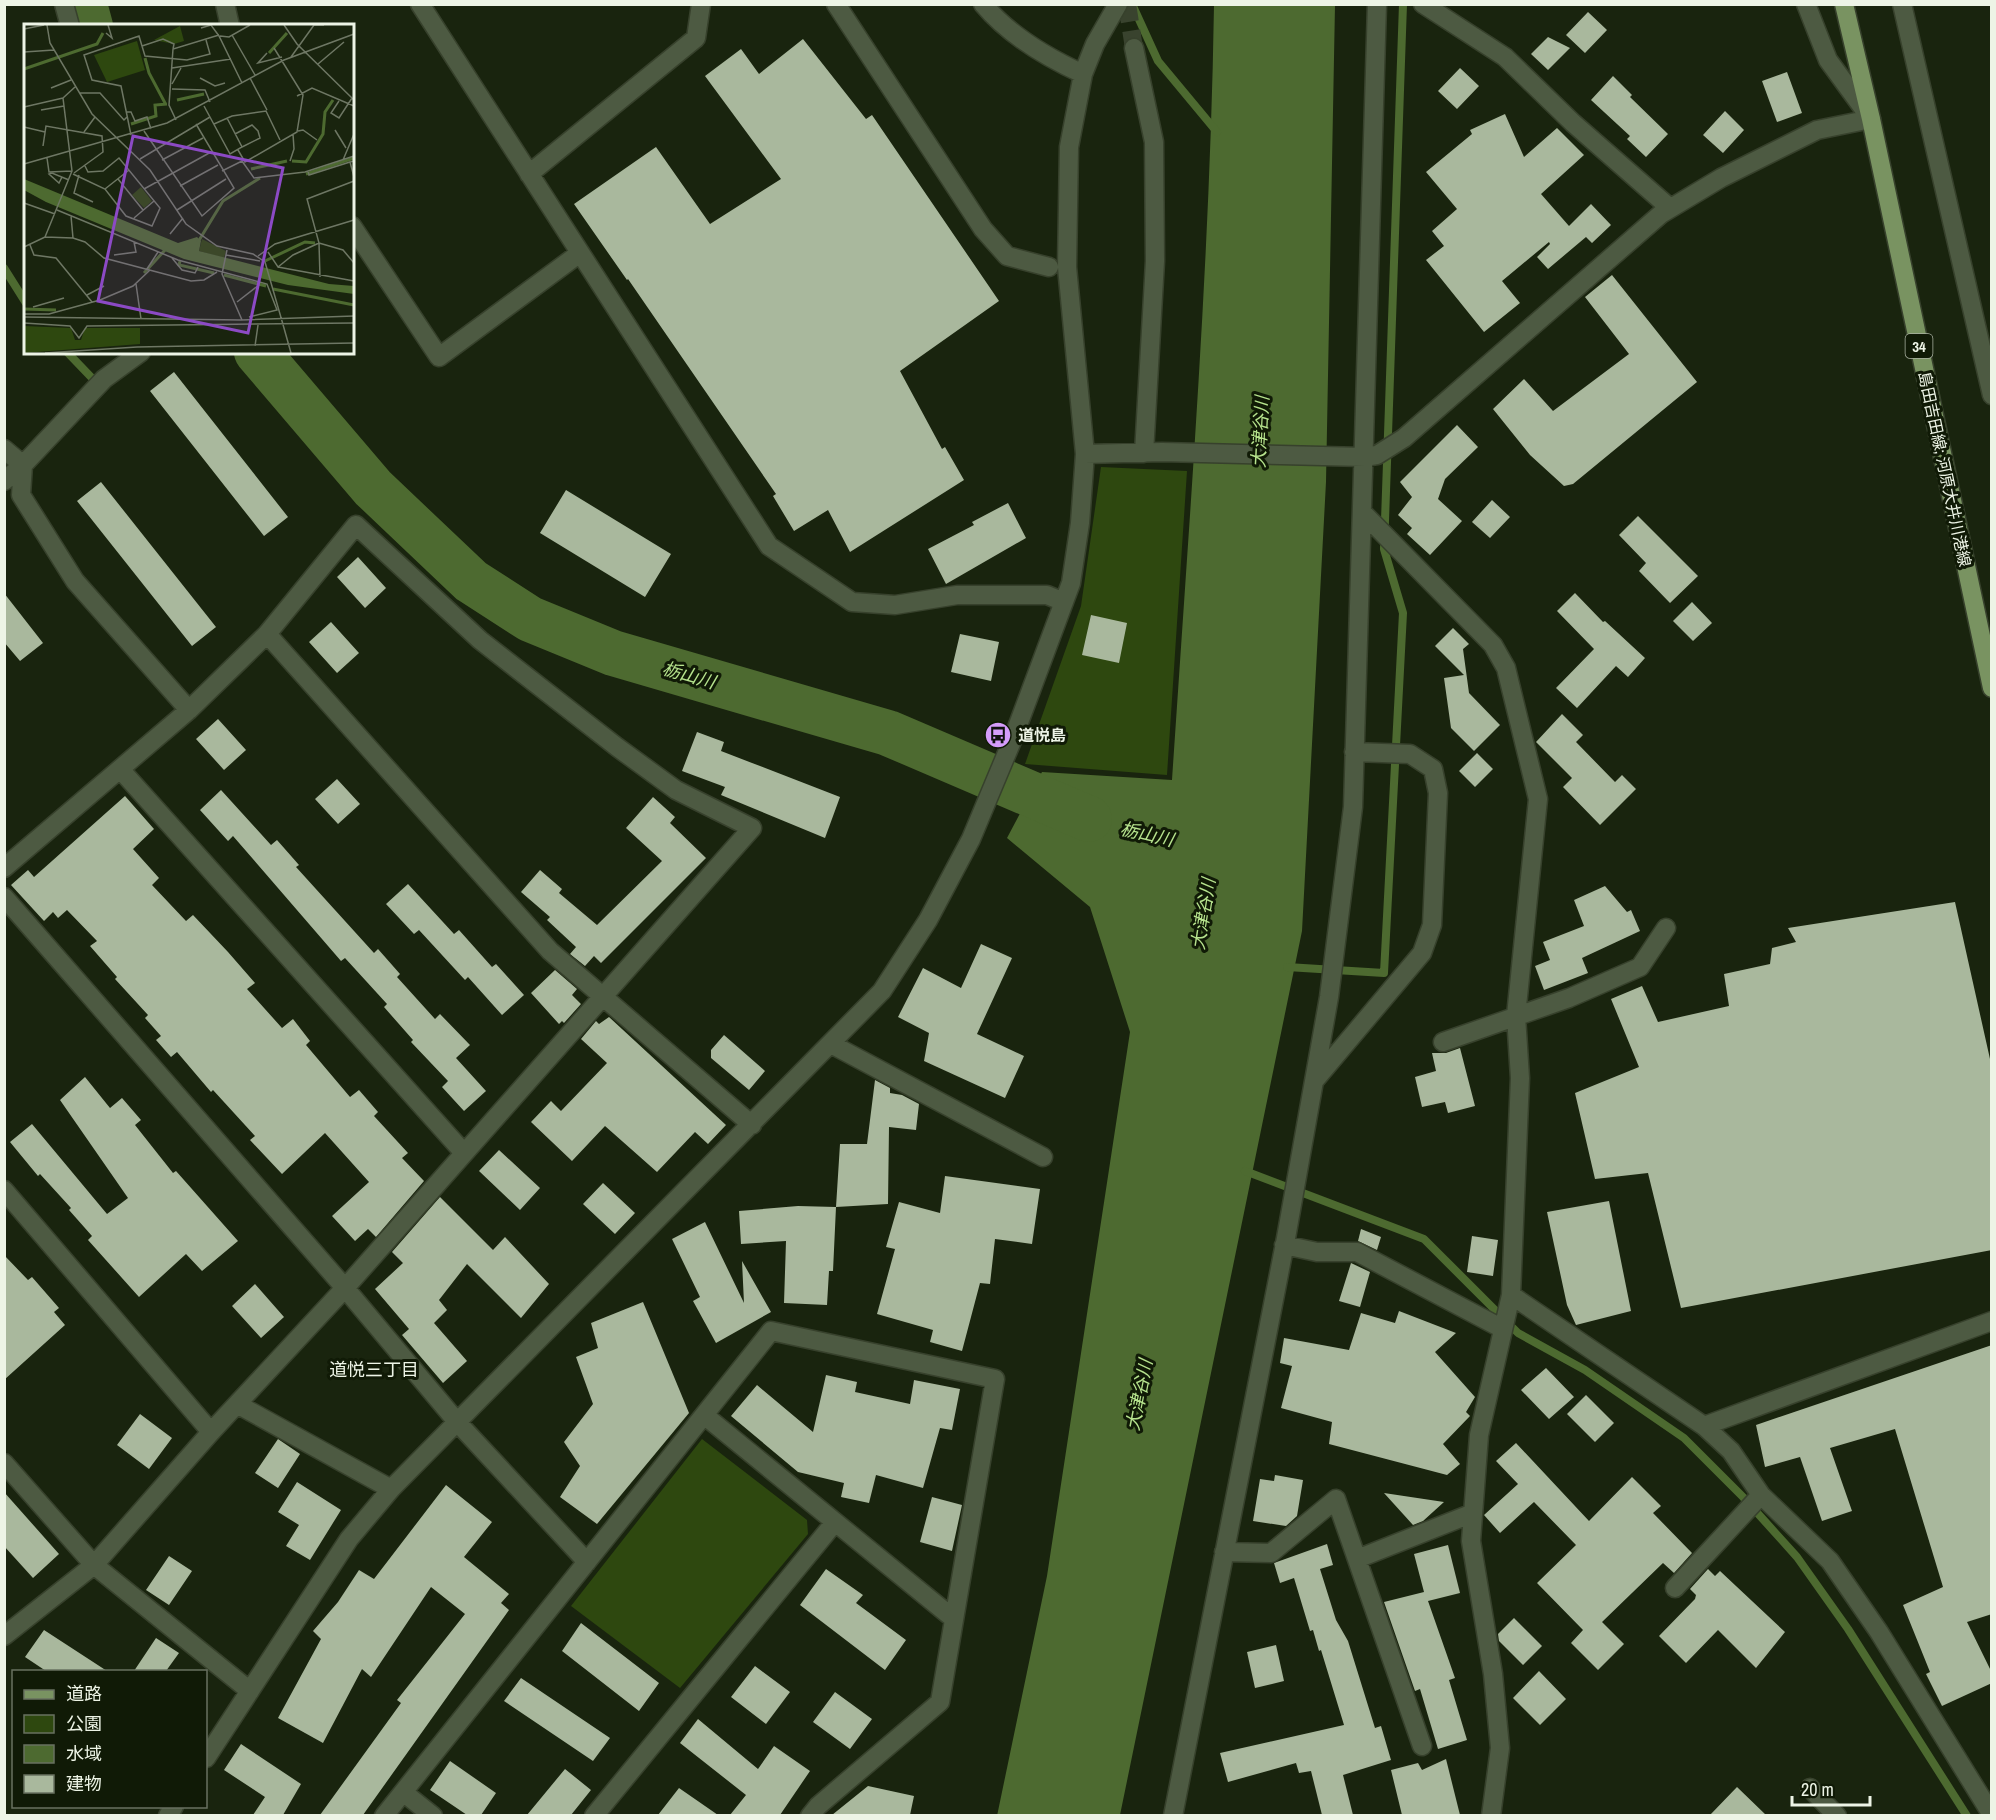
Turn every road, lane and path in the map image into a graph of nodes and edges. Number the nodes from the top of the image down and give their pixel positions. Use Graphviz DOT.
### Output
graph roads {
  1 [pos="64,4"];
  2 [pos="225,4"];
  3 [pos="420,4"];
  4 [pos="700,4"];
  5 [pos="836,4"];
  6 [pos="983,4"];
  7 [pos="1118,4"];
  8 [pos="1377,4"];
  9 [pos="1423,4"];
  10 [pos="1806,4"];
  11 [pos="1844,4"];
  12 [pos="1902,4"];
  13 [pos="69,24"];
  14 [pos="230,24"];
  15 [pos="1134,48"];
  16 [pos="1083,74"];
  17 [pos="1870,119"];
  18 [pos="529,174"];
  19 [pos="1670,208"];
  20 [pos="354,229"];
  21 [pos="580,254"];
  22 [pos="1049,267"];
  23 [pos="138,354"];
  24 [pos="1992,395"];
  25 [pos="4,449"];
  26 [pos="1153,452"];
  27 [pos="1085,454"];
  28 [pos="1364,457"];
  29 [pos="23,465"];
  30 [pos="4,481"];
  31 [pos="1362,512"];
  32 [pos="1064,602"];
  33 [pos="267,634"];
  34 [pos="1992,687"];
  35 [pos="189,710"];
  36 [pos="1354,752"];
  37 [pos="120,769"];
  38 [pos="4,868"];
  39 [pos="4,897"];
  40 [pos="1666,928"];
  41 [pos="602,996"];
  42 [pos="1516,1016"];
  43 [pos="1443,1042"];
  44 [pos="831,1044"];
  45 [pos="1314,1081"];
  46 [pos="752,1125"];
  47 [pos="464,1153"];
  48 [pos="1043,1157"];
  49 [pos="4,1190"];
  50 [pos="1284,1245"];
  51 [pos="345,1288"];
  52 [pos="1511,1295"];
  53 [pos="1992,1321"];
  54 [pos="1503,1329"];
  55 [pos="237,1404"];
  56 [pos="704,1415"];
  57 [pos="458,1423"];
  58 [pos="1704,1426"];
  59 [pos="211,1432"];
  60 [pos="4,1463"];
  61 [pos="391,1489"];
  62 [pos="1761,1495"];
  63 [pos="1473,1513"];
  64 [pos="836,1522"];
  65 [pos="1224,1552"];
  66 [pos="1357,1559"];
  67 [pos="587,1562"];
  68 [pos="94,1565"];
  69 [pos="1675,1588"];
  70 [pos="954,1619"];
  71 [pos="4,1636"];
  72 [pos="249,1691"];
  73 [pos="1422,1746"];
  74 [pos="207,1756"];
  75 [pos="1810,1788"];
  76 [pos="403,1791"];
  77 [pos="384,1815"];
  78 [pos="433,1815"];
  79 [pos="594,1815"];
  80 [pos="810,1815"];
  81 [pos="1173,1815"];
  82 [pos="1491,1815"];
  83 [pos="1837,1815"];
  84 [pos="1992,1815"];
  1 -- 13 [label="street"];
  2 -- 14 [label="street"];
  3 -- 18 [label="street"];
  4 -- 18 [label="street"];
  5 -- 22 [label="street"];
  6 -- 16 [label="street"];
  7 -- 16 [label="street"];
  8 -- 28 [label="street"];
  9 -- 19 [label="street"];
  10 -- 17 [label="street"];
  11 -- 17 [label="main road, 島田吉田線; 河原大井川港線 / 34"];
  12 -- 24 [label="street"];
  15 -- 26 [label="street"];
  16 -- 27 [label="street"];
  17 -- 19 [label="street"];
  17 -- 34 [label="main road, 島田吉田線; 河原大井川港線 / 34"];
  18 -- 21 [label="street"];
  19 -- 28 [label="street"];
  20 -- 21 [label="street"];
  21 -- 32 [label="street"];
  23 -- 29 [label="street"];
  25 -- 29 [label="street"];
  26 -- 27 [label="street"];
  26 -- 28 [label="street"];
  27 -- 32 [label="street"];
  28 -- 31 [label="street"];
  29 -- 30 [label="street"];
  29 -- 35 [label="street"];
  31 -- 36 [label="street"];
  31 -- 42 [label="street"];
  32 -- 44 [label="street"];
  33 -- 35 [label="street"];
  33 -- 41 [label="street"];
  33 -- 41 [label="street"];
  35 -- 37 [label="street"];
  36 -- 45 [label="street"];
  36 -- 45 [label="street"];
  37 -- 38 [label="street"];
  37 -- 47 [label="street"];
  39 -- 51 [label="street"];
  40 -- 42 [label="street"];
  41 -- 46 [label="street"];
  41 -- 47 [label="street"];
  42 -- 43 [label="street"];
  42 -- 52 [label="street"];
  44 -- 46 [label="street"];
  44 -- 48 [label="street"];
  45 -- 50 [label="street"];
  46 -- 57 [label="street"];
  47 -- 51 [label="street"];
  49 -- 59 [label="street"];
  50 -- 54 [label="street"];
  50 -- 65 [label="street"];
  51 -- 55 [label="street"];
  51 -- 57 [label="street"];
  52 -- 54 [label="street"];
  52 -- 58 [label="street"];
  53 -- 58 [label="street"];
  54 -- 63 [label="street"];
  55 -- 59 [label="street"];
  55 -- 61 [label="street"];
  56 -- 64 [label="street"];
  56 -- 67 [label="street"];
  56 -- 70 [label="street"];
  57 -- 61 [label="street"];
  57 -- 67 [label="street"];
  58 -- 62 [label="street"];
  59 -- 68 [label="street"];
  60 -- 68 [label="street"];
  61 -- 72 [label="street"];
  62 -- 69 [label="street"];
  62 -- 84 [label="street"];
  63 -- 66 [label="street"];
  63 -- 82 [label="street"];
  64 -- 70 [label="street"];
  64 -- 79 [label="street"];
  65 -- 66 [label="street"];
  65 -- 81 [label="street"];
  66 -- 73 [label="street"];
  67 -- 76 [label="street"];
  68 -- 71 [label="street"];
  68 -- 72 [label="street"];
  70 -- 80 [label="street"];
  72 -- 74 [label="street"];
  75 -- 83 [label="street"];
  76 -- 77 [label="street"];
  76 -- 78 [label="street"];
}
